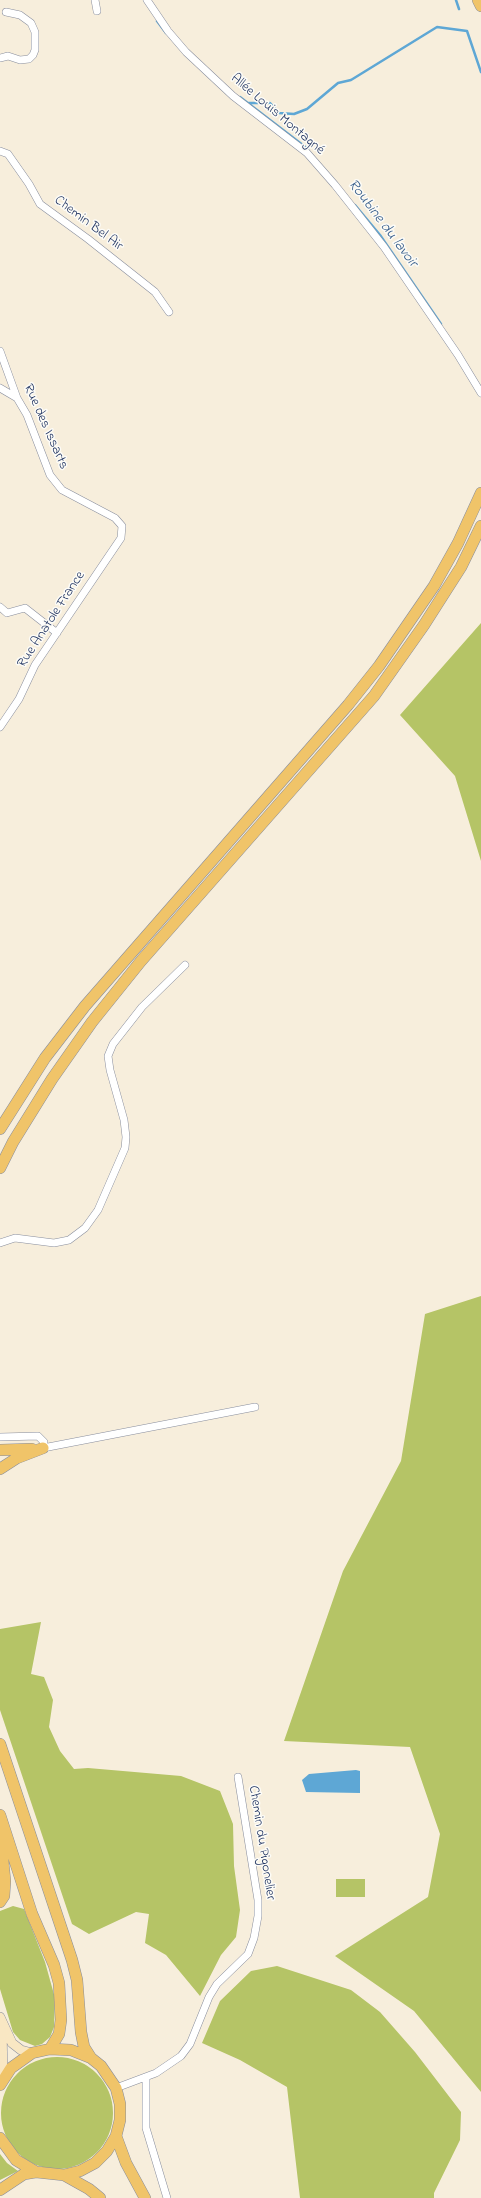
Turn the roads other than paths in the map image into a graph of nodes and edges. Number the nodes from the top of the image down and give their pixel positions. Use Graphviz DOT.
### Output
graph roads {
  1 [pos="95,0"];
  2 [pos="148,0"];
  3 [pos="478,0"];
  4 [pos="481,6"];
  5 [pos="97,11"];
  6 [pos="6,12"];
  7 [pos="0,58"];
  8 [pos="0,150"];
  9 [pos="169,312"];
  10 [pos="0,351"];
  11 [pos="0,388"];
  12 [pos="481,393"];
  13 [pos="17,398"];
  14 [pos="481,493"];
  15 [pos="122,526"];
  16 [pos="481,526"];
  17 [pos="0,607"];
  18 [pos="57,633"];
  19 [pos="0,727"];
  20 [pos="185,965"];
  21 [pos="0,1129"];
  22 [pos="0,1168"];
  23 [pos="0,1243"];
  24 [pos="255,1407"];
  25 [pos="0,1437"];
  26 [pos="43,1448"];
  27 [pos="0,1450"];
  28 [pos="0,1469"];
  29 [pos="0,1744"];
  30 [pos="238,1777"];
  31 [pos="0,1815"];
  32 [pos="0,1831"];
  33 [pos="0,1902"];
  34 [pos="1,2022"];
  35 [pos="50,2049"];
  36 [pos="32,2054"];
  37 [pos="91,2058"];
  38 [pos="146,2077"];
  39 [pos="2,2082"];
  40 [pos="116,2088"];
  41 [pos="116,2136"];
  42 [pos="0,2138"];
  43 [pos="36,2172"];
  44 [pos="64,2175"];
  45 [pos="0,2190"];
  46 [pos="100,2198"];
  47 [pos="145,2198"];
  48 [pos="167,2198"];
  1 -- 5 [label="street"];
  2 -- 12 [label="street, Allée Louis Montagné"];
  3 -- 4 [label="main road"];
  6 -- 7 [label="street"];
  8 -- 9 [label="street, Chemin Bel Air"];
  10 -- 13 [label="street, Rue des Issarts"];
  11 -- 13 [label="street"];
  13 -- 15 [label="street, Rue des Issarts"];
  14 -- 21 [label="main road"];
  15 -- 18 [label="street, Rue Anatole France"];
  16 -- 22 [label="main road"];
  17 -- 18 [label="street"];
  18 -- 19 [label="street, Rue Anatole France"];
  20 -- 23 [label="street"];
  24 -- 26 [label="street"];
  25 -- 26 [label="street"];
  26 -- 27 [label="main road"];
  26 -- 28 [label="main road"];
  29 -- 37 [label="main road"];
  30 -- 38 [label="street, Chemin du Pigonelier"];
  31 -- 35 [label="main road"];
  32 -- 33 [label="main road"];
  34 -- 36 [label="main road"];
  34 -- 39 [label="main road"];
  35 -- 36 [label="main road"];
  35 -- 37 [label="main road"];
  36 -- 39 [label="main road"];
  37 -- 40 [label="main road"];
  38 -- 40 [label="street, Chemin du Pigonelier"];
  38 -- 48 [label="street"];
  40 -- 41 [label="main road"];
  41 -- 44 [label="main road"];
  41 -- 47 [label="main road"];
  42 -- 43 [label="main road"];
  43 -- 44 [label="main road"];
  43 -- 45 [label="main road"];
  44 -- 46 [label="main road"];
}
